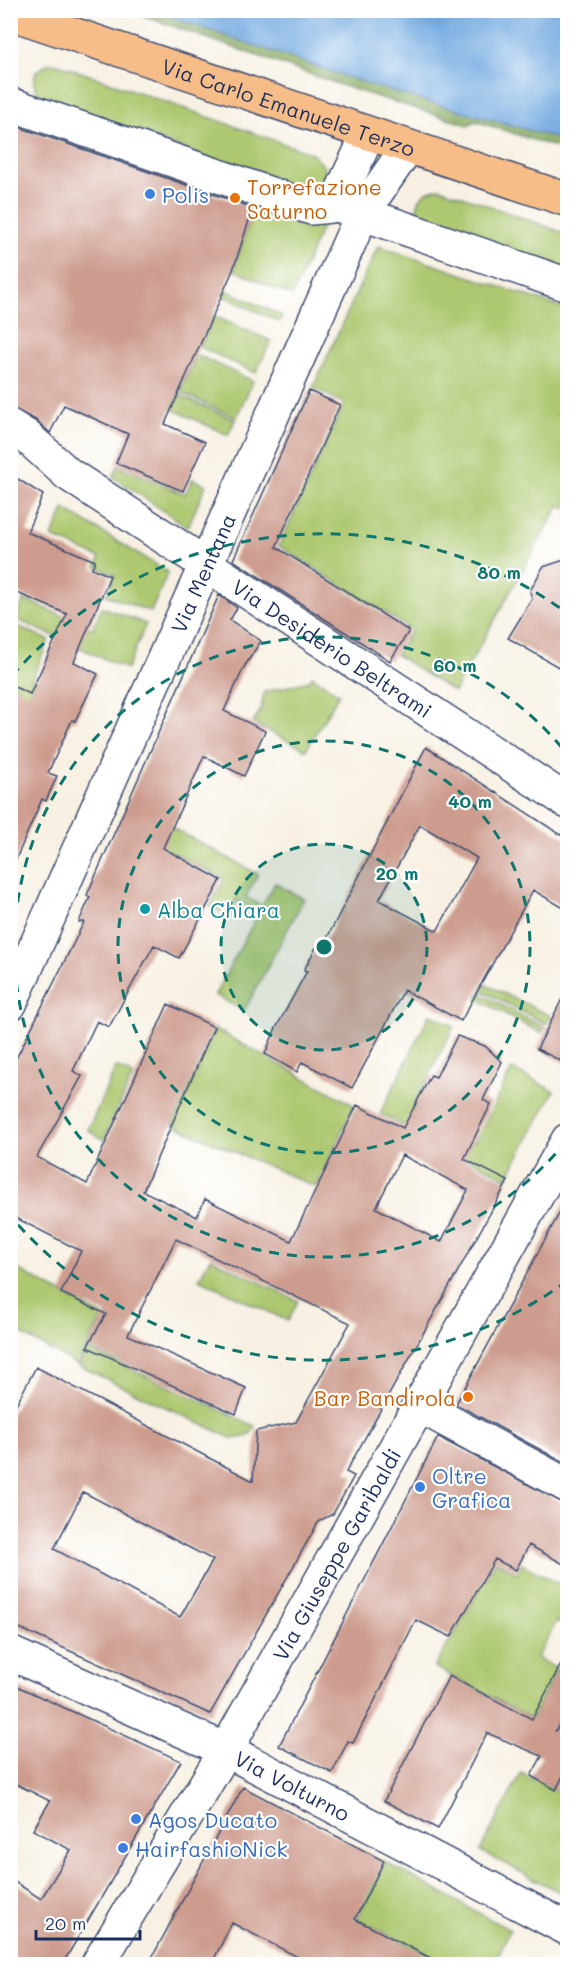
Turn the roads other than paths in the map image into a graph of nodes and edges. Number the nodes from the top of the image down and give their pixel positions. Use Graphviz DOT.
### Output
graph roads {
  1 [pos="10,13"];
  2 [pos="10,104"];
  3 [pos="368,135"];
  4 [pos="407,148"];
  5 [pos="567,200"];
  6 [pos="331,206"];
  7 [pos="363,212"];
  8 [pos="567,285"];
  9 [pos="10,426"];
  10 [pos="205,564"];
  11 [pos="567,802"];
  12 [pos="10,1004"];
  13 [pos="567,1140"];
  14 [pos="420,1406"];
  15 [pos="567,1486"];
  16 [pos="10,1653"];
  17 [pos="226,1750"];
  18 [pos="567,1929"];
  19 [pos="98,1965"];
  1 -- 3 [label="main road, Via Carlo Emanuele Terzo"];
  2 -- 6 [label="street"];
  3 -- 4 [label="main road, Via Carlo Emanuele Terzo"];
  3 -- 6 [label="street"];
  4 -- 5 [label="main road, Via Carlo Emanuele Terzo"];
  4 -- 7 [label="street, Via Mentana"];
  6 -- 7 [label="street"];
  7 -- 8 [label="street"];
  7 -- 10 [label="street, Via Mentana"];
  9 -- 10 [label="street, Via Desiderio Beltrami"];
  10 -- 11 [label="street, Via Desiderio Beltrami"];
  10 -- 12 [label="street, Via Mentana"];
  13 -- 14 [label="street, Via Giuseppe Garibaldi"];
  14 -- 15 [label="street"];
  14 -- 17 [label="street, Via Giuseppe Garibaldi"];
  16 -- 17 [label="street, Via Volturno"];
  17 -- 18 [label="street, Via Volturno"];
  17 -- 19 [label="street, Via Giuseppe Garibaldi"];
}
